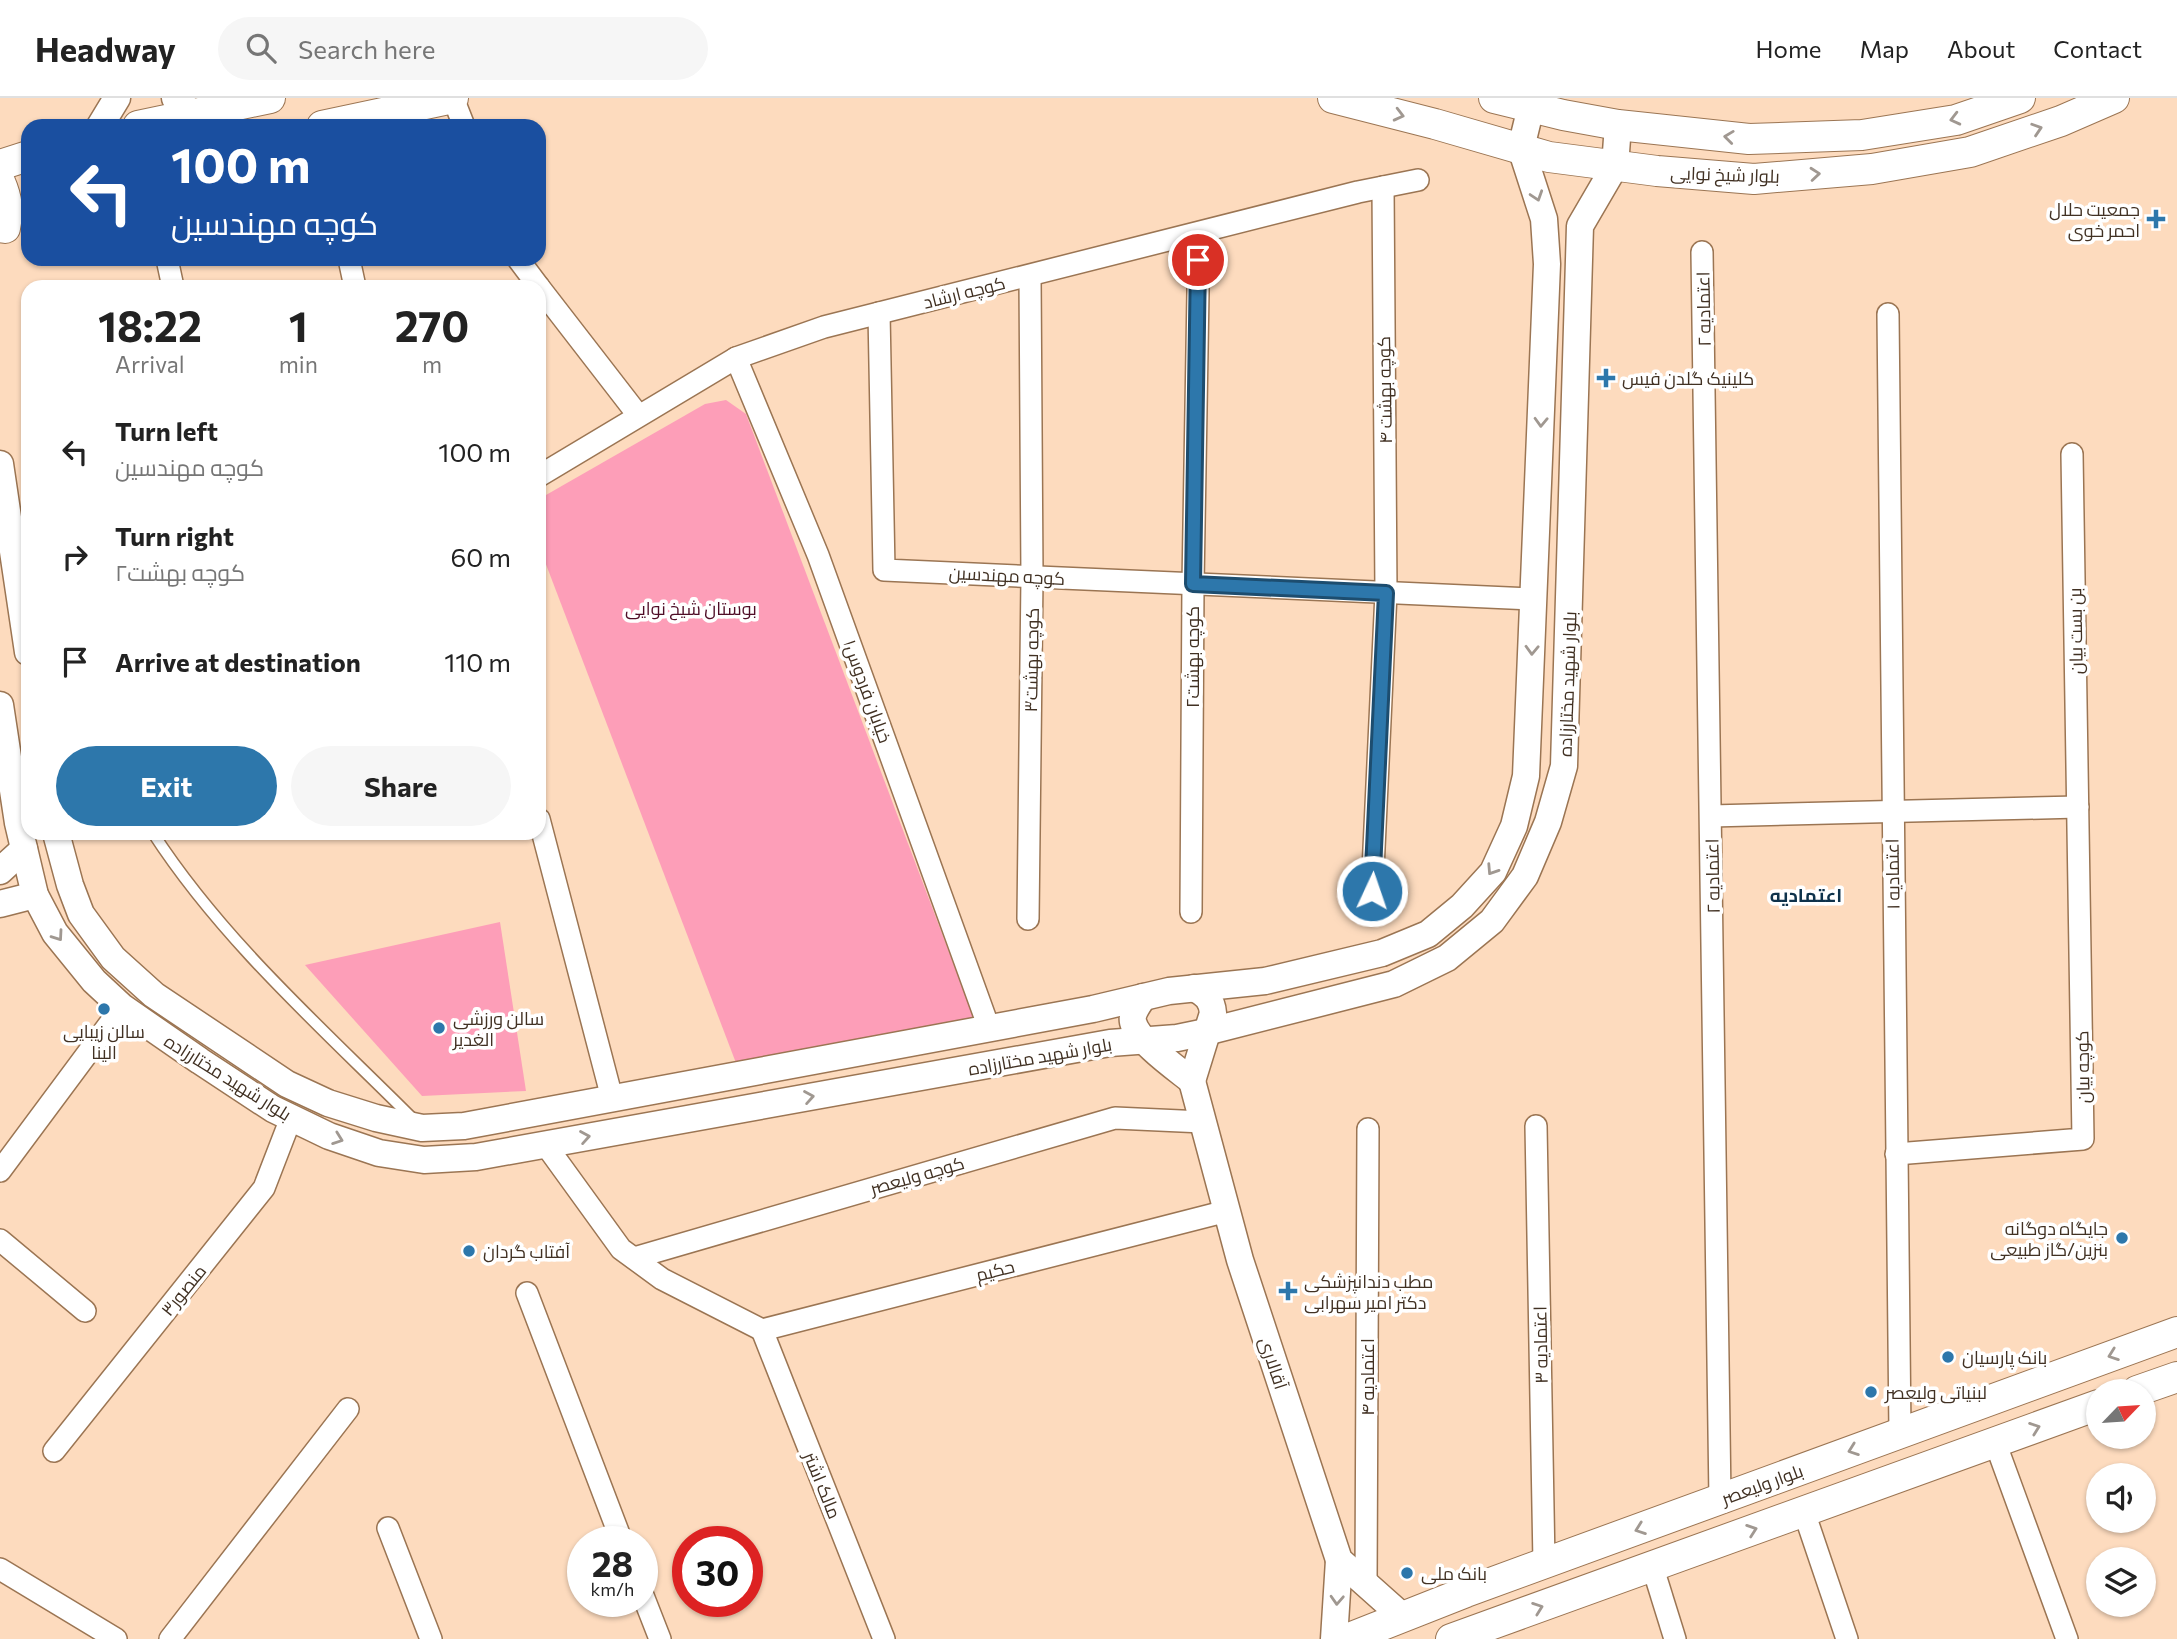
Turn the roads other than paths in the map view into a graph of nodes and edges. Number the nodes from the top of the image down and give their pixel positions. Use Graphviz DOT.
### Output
graph roads {
  1 [pos="117,98"];
  2 [pos="270,98"];
  3 [pos="453,98"];
  4 [pos="1333,98"];
  5 [pos="1494,98"];
  6 [pos="2020,98"];
  7 [pos="2114,98"];
  8 [pos="184,106"];
  9 [pos="1570,106"];
  10 [pos="1531,107"];
  11 [pos="104,119"];
  12 [pos="154,119"];
  13 [pos="355,119"];
  14 [pos="461,119"];
  15 [pos="1618,125"];
  16 [pos="1521,148"];
  17 [pos="21,158"];
  18 [pos="0,165"];
  19 [pos="1615,166"];
  20 [pos="1418,180"];
  21 [pos="0,183"];
  22 [pos="1382,187"];
  23 [pos="11,225"];
  24 [pos="1199,233"];
  25 [pos="1702,252"];
  26 [pos="1030,276"];
  27 [pos="546,296"];
  28 [pos="879,313"];
  29 [pos="1888,314"];
  30 [pos="736,358"];
  31 [pos="638,415"];
  32 [pos="2072,454"];
  33 [pos="0,464"];
  34 [pos="546,471"];
  35 [pos="1032,577"];
  36 [pos="1193,584"];
  37 [pos="1386,593"];
  38 [pos="1534,599"];
  39 [pos="21,605"];
  40 [pos="0,705"];
  41 [pos="2078,807"];
  42 [pos="1892,811"];
  43 [pos="1711,816"];
  44 [pos="21,831"];
  45 [pos="22,840"];
  46 [pos="58,840"];
  47 [pos="158,840"];
  48 [pos="544,840"];
  49 [pos="24,849"];
  50 [pos="0,871"];
  51 [pos="1372,891"];
  52 [pos="35,895"];
  53 [pos="0,904"];
  54 [pos="1191,912"];
  55 [pos="1028,919"];
  56 [pos="1194,988"];
  57 [pos="1143,997"];
  58 [pos="122,1007"];
  59 [pos="989,1028"];
  60 [pos="1206,1032"];
  61 [pos="1144,1040"];
  62 [pos="1192,1081"];
  63 [pos="612,1098"];
  64 [pos="291,1118"];
  65 [pos="1203,1122"];
  66 [pos="1536,1126"];
  67 [pos="422,1128"];
  68 [pos="1368,1129"];
  69 [pos="545,1144"];
  70 [pos="1896,1154"];
  71 [pos="0,1171"];
  72 [pos="1227,1211"];
  73 [pos="0,1240"];
  74 [pos="634,1258"];
  75 [pos="527,1293"];
  76 [pos="85,1311"];
  77 [pos="762,1330"];
  78 [pos="2177,1332"];
  79 [pos="2175,1383"];
  80 [pos="2156,1387"];
  81 [pos="348,1409"];
  82 [pos="2086,1409"];
  83 [pos="1900,1433"];
  84 [pos="1995,1442"];
  85 [pos="54,1451"];
  86 [pos="1720,1499"];
  87 [pos="1804,1512"];
  88 [pos="616,1526"];
  89 [pos="388,1528"];
  90 [pos="1339,1560"];
  91 [pos="1544,1563"];
  92 [pos="1652,1565"];
  93 [pos="0,1569"];
  94 [pos="1366,1584"];
  95 [pos="651,1617"];
  96 [pos="1403,1617"];
  97 [pos="1506,1630"];
  98 [pos="117,1639"];
  99 [pos="170,1639"];
  100 [pos="431,1639"];
  101 [pos="660,1639"];
  102 [pos="884,1639"];
  103 [pos="1334,1639"];
  104 [pos="1347,1639"];
  105 [pos="1451,1639"];
  106 [pos="1675,1639"];
  107 [pos="1847,1639"];
  108 [pos="2067,1639"];
  1 -- 11 [label="street"];
  2 -- 8 [label="main road"];
  3 -- 13 [label="main road"];
  3 -- 14 [label="street"];
  4 -- 16 [label="main road, بلوار شیخ نوایی, one-way"];
  5 -- 10 [label="main road, بلوار شیخ نوایی"];
  6 -- 15 [label="main road, بلوار شیخ نوایی, one-way"];
  19 -- 7 [label="main road, بلوار شیخ نوایی, one-way"];
  8 -- 12 [label="main road"];
  9 -- 10 [label="main road, بلوار شیخ نوایی"];
  9 -- 15 [label="main road, بلوار شیخ نوایی"];
  10 -- 16 [label="street"];
  15 -- 19 [label="street, بلوار شهید مختارزاده"];
  16 -- 19 [label="main road, بلوار شیخ نوایی"];
  16 -- 38 [label="street, بلوار شهید مختارزاده, one-way"];
  17 -- 18 [label="main road"];
  19 -- 60 [label="street, بلوار شهید مختارزاده"];
  20 -- 22 [label="street, کوچه ارشاد"];
  21 -- 23 [label="main road"];
  22 -- 24 [label="street, کوچه ارشاد"];
  22 -- 37 [label="street, کوچه بهشت ۴"];
  24 -- 26 [label="street, کوچه ارشاد"];
  24 -- 36 [label="street, کوچه بهشت۲"];
  25 -- 43 [label="street, اعتمادیه ۲"];
  26 -- 28 [label="street, کوچه ارشاد"];
  26 -- 35 [label="street, کوچه بهشت۳"];
  27 -- 31 [label="street"];
  28 -- 30 [label="street, کوچه ارشاد"];
  28 -- 35 [label="street, کوچه مهندسین"];
  29 -- 42 [label="street, اعتمادیه ۱"];
  30 -- 31 [label="street, کوچه ارشاد"];
  30 -- 59 [label="street, خیابان فردوس۱"];
  31 -- 34 [label="street, کوچه ارشاد"];
  32 -- 41 [label="street, بن بست بیان"];
  33 -- 39 [label="street"];
  35 -- 36 [label="street, کوچه مهندسین"];
  35 -- 55 [label="street, کوچه بهشت۳"];
  36 -- 37 [label="street, کوچه مهندسین"];
  36 -- 54 [label="street, کوچه بهشت۲"];
  37 -- 38 [label="street, کوچه مهندسین"];
  37 -- 51 [label="street, کوچه بهشت ۴"];
  38 -- 56 [label="street, بلوار شهید مختارزاده, one-way"];
  40 -- 44 [label="street, بلوار شهید مختارزاده"];
  41 -- 42 [label="street"];
  41 -- 70 [label="street, کوچه بیان"];
  42 -- 43 [label="street"];
  42 -- 70 [label="street, اعتمادیه ۱"];
  43 -- 86 [label="street, اعتمادیه ۲"];
  45 -- 49 [label="street, بلوار شهید مختارزاده"];
  46 -- 67 [label="street, بلوار شهید مختارزاده"];
  47 -- 67 [label="lane"];
  48 -- 63 [label="street"];
  49 -- 50 [label="street"];
  49 -- 52 [label="street, بلوار شهید مختارزاده"];
  52 -- 53 [label="street"];
  52 -- 58 [label="street, بلوار شهید مختارزاده, one-way"];
  56 -- 57 [label="street, بلوار شهید مختارزاده"];
  56 -- 60 [label="street"];
  57 -- 59 [label="street, بلوار شهید مختارزاده"];
  57 -- 61 [label="street"];
  58 -- 64 [label="street, بلوار شهید مختارزاده"];
  58 -- 71 [label="street"];
  59 -- 63 [label="street, بلوار شهید مختارزاده"];
  60 -- 61 [label="street, بلوار شهید مختارزاده"];
  60 -- 62 [label="street"];
  61 -- 62 [label="street"];
  69 -- 61 [label="street, بلوار شهید مختارزاده, one-way"];
  62 -- 65 [label="street, آقالاری"];
  63 -- 67 [label="street, بلوار شهید مختارزاده"];
  64 -- 69 [label="street, بلوار شهید مختارزاده, one-way"];
  64 -- 85 [label="street, منصور۳"];
  65 -- 72 [label="street, آقالاری"];
  65 -- 74 [label="street, کوچه ولیعصر"];
  66 -- 91 [label="street, اعتمادیه ۳"];
  68 -- 94 [label="street, اعتمادیه ۴"];
  69 -- 74 [label="street"];
  70 -- 83 [label="street, اعتمادیه ۱"];
  72 -- 77 [label="street, حکیم"];
  72 -- 90 [label="street, آقالاری"];
  73 -- 76 [label="street"];
  74 -- 77 [label="street"];
  75 -- 88 [label="street"];
  77 -- 102 [label="street, مالک اشتر"];
  78 -- 83 [label="main road, بلوار ولیعصر, one-way"];
  79 -- 80 [label="main road"];
  81 -- 99 [label="street"];
  84 -- 82 [label="main road, one-way"];
  83 -- 86 [label="main road, بلوار ولیعصر, one-way"];
  84 -- 87 [label="main road"];
  84 -- 108 [label="street"];
  86 -- 91 [label="main road, بلوار ولیعصر, one-way"];
  92 -- 87 [label="main road, one-way"];
  87 -- 107 [label="street"];
  89 -- 100 [label="street"];
  90 -- 94 [label="street"];
  90 -- 103 [label="street, one-way"];
  91 -- 96 [label="main road, بلوار ولیعصر"];
  97 -- 92 [label="main road, one-way"];
  92 -- 106 [label="street"];
  93 -- 98 [label="street"];
  94 -- 96 [label="street"];
  95 -- 101 [label="street"];
  96 -- 104 [label="main road, بلوار ولیعصر"];
  97 -- 105 [label="main road"];
}
